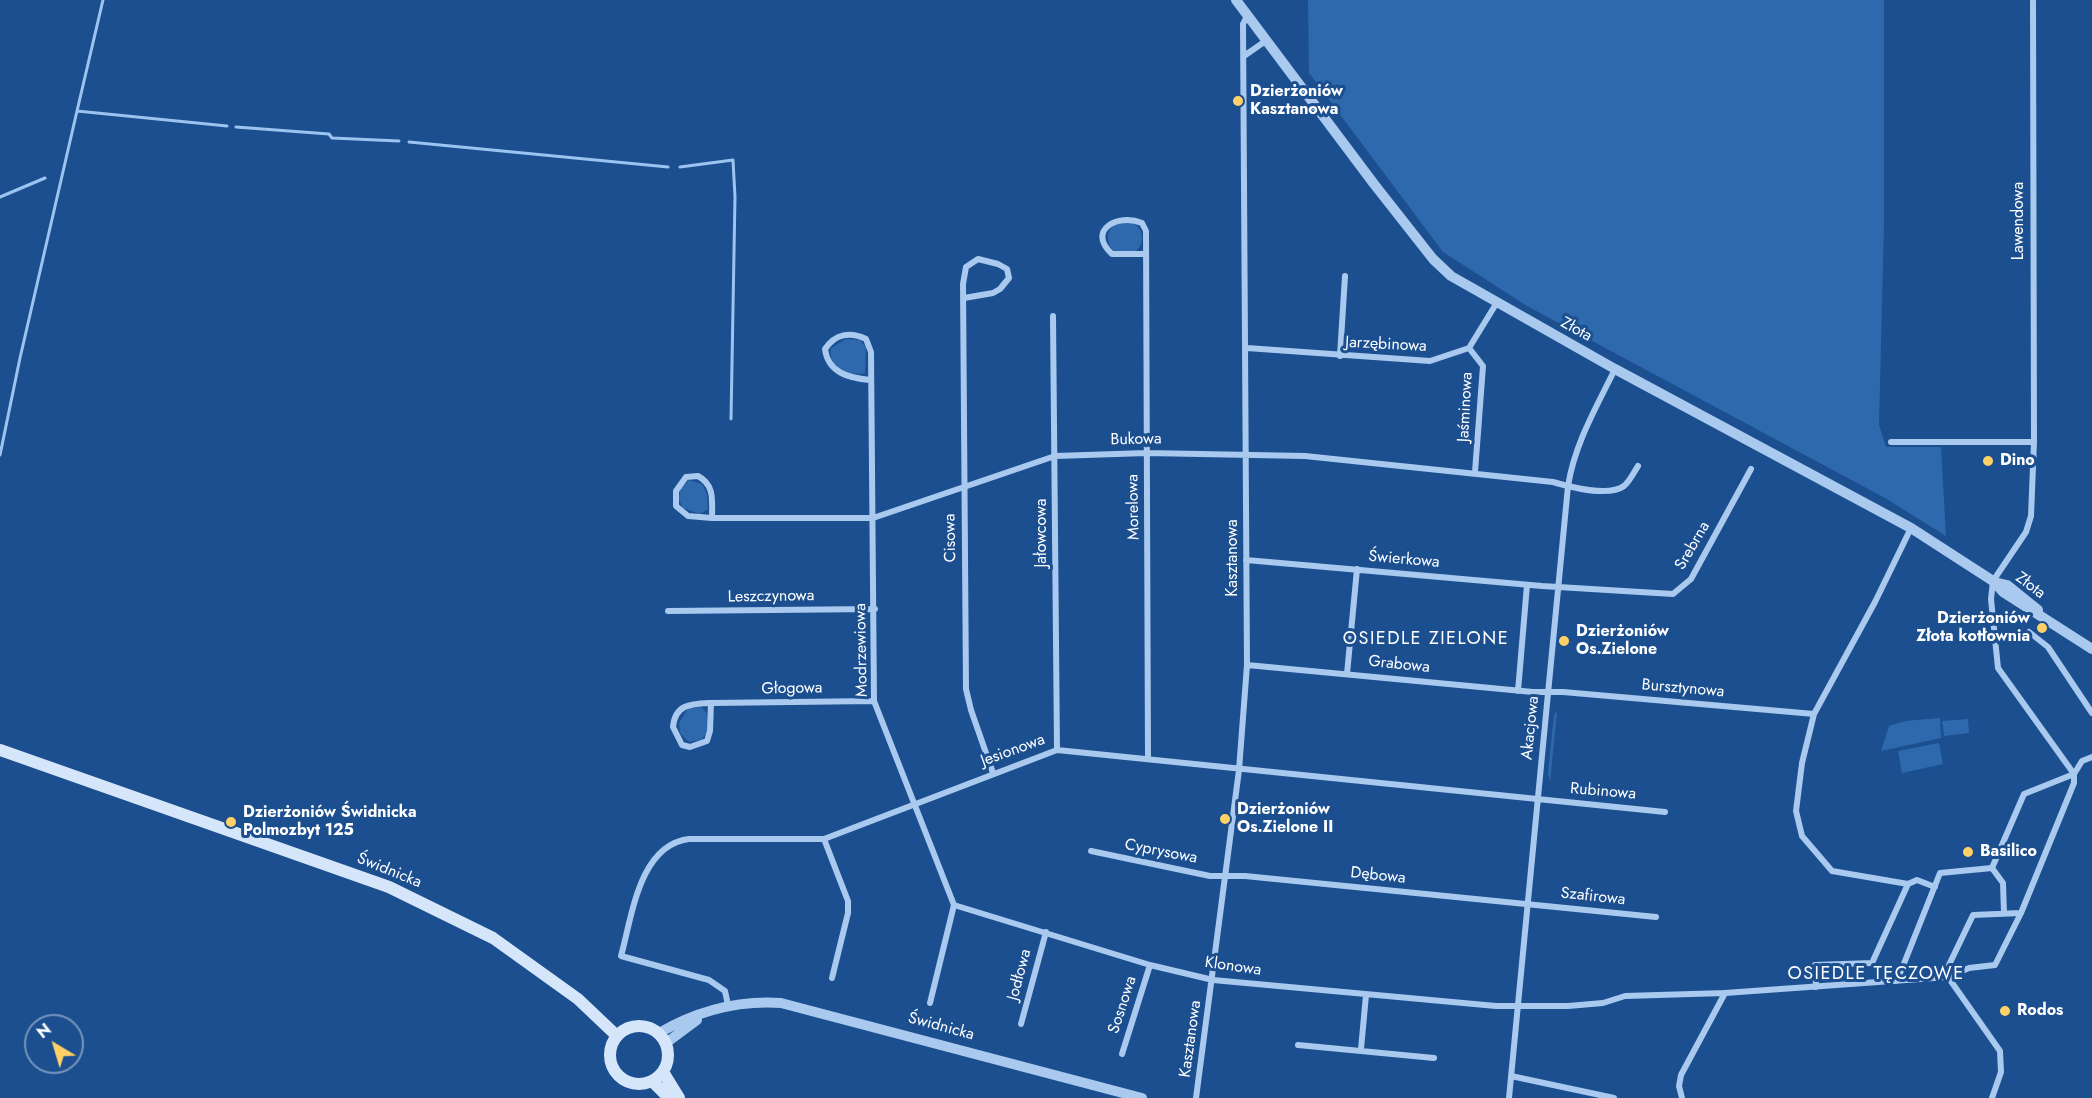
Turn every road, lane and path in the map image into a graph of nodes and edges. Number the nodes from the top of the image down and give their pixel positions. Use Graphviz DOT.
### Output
graph roads {
  1 [pos="1236,0"];
  2 [pos="2033,0"];
  3 [pos="1248,16"];
  4 [pos="1267,40"];
  5 [pos="1244,56"];
  6 [pos="1146,255"];
  7 [pos="1345,276"];
  8 [pos="964,298"];
  9 [pos="1496,304"];
  10 [pos="1053,316"];
  11 [pos="1247,348"];
  12 [pos="1469,348"];
  13 [pos="1340,356"];
  14 [pos="1615,369"];
  15 [pos="870,380"];
  16 [pos="1891,442"];
  17 [pos="2034,442"];
  18 [pos="1147,453"];
  19 [pos="1247,454"];
  20 [pos="1055,456"];
  21 [pos="1638,466"];
  22 [pos="1751,469"];
  23 [pos="1475,472"];
  24 [pos="964,486"];
  25 [pos="1568,486"];
  26 [pos="712,518"];
  27 [pos="873,518"];
  28 [pos="1911,528"];
  29 [pos="1246,560"];
  30 [pos="1357,569"];
  31 [pos="1993,582"];
  32 [pos="1527,585"];
  33 [pos="1558,587"];
  34 [pos="875,609"];
  35 [pos="668,611"];
  36 [pos="2029,632"];
  37 [pos="2092,649"];
  38 [pos="1247,665"];
  39 [pos="1347,674"];
  40 [pos="1518,691"];
  41 [pos="1549,692"];
  42 [pos="874,701"];
  43 [pos="711,703"];
  44 [pos="2092,713"];
  45 [pos="1814,714"];
  46 [pos="0,750"];
  47 [pos="1057,750"];
  48 [pos="2092,757"];
  49 [pos="1148,759"];
  50 [pos="1239,770"];
  51 [pos="993,773"];
  52 [pos="2074,774"];
  53 [pos="1538,799"];
  54 [pos="914,804"];
  55 [pos="1665,812"];
  56 [pos="824,839"];
  57 [pos="1091,851"];
  58 [pos="1992,868"];
  59 [pos="1225,876"];
  60 [pos="1908,884"];
  61 [pos="1935,887"];
  62 [pos="1528,904"];
  63 [pos="954,905"];
  64 [pos="2004,913"];
  65 [pos="2021,913"];
  66 [pos="1656,917"];
  67 [pos="1046,932"];
  68 [pos="1150,965"];
  69 [pos="1948,977"];
  70 [pos="832,978"];
  71 [pos="1213,980"];
  72 [pos="1897,981"];
  73 [pos="1816,987"];
  74 [pos="1725,993"];
  75 [pos="1366,995"];
  76 [pos="930,1003"];
  77 [pos="728,1005"];
  78 [pos="1518,1007"];
  79 [pos="1021,1024"];
  80 [pos="621,1033"];
  81 [pos="662,1038"];
  82 [pos="1298,1045"];
  83 [pos="1360,1049"];
  84 [pos="1122,1054"];
  85 [pos="1434,1058"];
  86 [pos="663,1072"];
  87 [pos="1511,1076"];
  88 [pos="652,1081"];
  89 [pos="669,1098"];
  90 [pos="679,1098"];
  91 [pos="1142,1098"];
  92 [pos="1196,1098"];
  93 [pos="1509,1098"];
  94 [pos="1614,1098"];
  95 [pos="1682,1098"];
  96 [pos="1992,1098"];
  1 -- 3 [label="street, Złota"];
  2 -- 17 [label="street, Lawendowa"];
  3 -- 4 [label="street, Złota"];
  3 -- 5 [label="street, Kasztanowa"];
  4 -- 5 [label="street"];
  4 -- 9 [label="street, Złota"];
  5 -- 11 [label="street, Kasztanowa"];
  6 -- 6 [label="street, Morelowa"];
  6 -- 18 [label="street, Morelowa"];
  7 -- 13 [label="street"];
  8 -- 8 [label="street, Cisowa"];
  8 -- 24 [label="street, Cisowa"];
  9 -- 12 [label="street"];
  9 -- 14 [label="street, Złota"];
  10 -- 20 [label="street, Jałowcowa"];
  11 -- 13 [label="street, Jarzębinowa"];
  11 -- 19 [label="street, Kasztanowa"];
  12 -- 13 [label="street, Jarzębinowa"];
  12 -- 23 [label="street, Jaśminowa"];
  14 -- 25 [label="street, Akacjowa"];
  14 -- 28 [label="street, Złota"];
  15 -- 15 [label="street, Modrzewiowa"];
  15 -- 27 [label="street, Modrzewiowa"];
  16 -- 17 [label="street"];
  17 -- 31 [label="street, Lawendowa"];
  18 -- 19 [label="street, Bukowa"];
  18 -- 20 [label="street, Bukowa"];
  18 -- 49 [label="street, Morelowa"];
  19 -- 23 [label="street, Bukowa"];
  19 -- 29 [label="street, Kasztanowa"];
  20 -- 24 [label="street, Bukowa"];
  20 -- 47 [label="street, Jałowcowa"];
  21 -- 25 [label="street, Bukowa"];
  22 -- 33 [label="street, Srebrna"];
  23 -- 25 [label="street, Bukowa"];
  24 -- 27 [label="street, Bukowa"];
  24 -- 51 [label="street, Cisowa"];
  25 -- 33 [label="street, Akacjowa"];
  26 -- 26 [label="street, Bukowa"];
  26 -- 27 [label="street, Bukowa"];
  27 -- 34 [label="street, Modrzewiowa"];
  28 -- 31 [label="street, Złota"];
  28 -- 45 [label="street"];
  29 -- 30 [label="street, Świerkowa"];
  29 -- 38 [label="street, Kasztanowa"];
  30 -- 32 [label="street, Świerkowa"];
  30 -- 39 [label="street"];
  31 -- 37 [label="street, Złota"];
  31 -- 52 [label="street"];
  32 -- 33 [label="street, Świerkowa"];
  32 -- 40 [label="street, Akacjowa"];
  33 -- 41 [label="street, Akacjowa"];
  34 -- 35 [label="street, Leszczynowa"];
  34 -- 42 [label="street, Modrzewiowa"];
  36 -- 44 [label="street"];
  38 -- 39 [label="street, Grabowa"];
  38 -- 50 [label="street, Kasztanowa"];
  39 -- 40 [label="street, Grabowa"];
  40 -- 41 [label="street, Grabowa"];
  41 -- 45 [label="street, Bursztynowa"];
  41 -- 53 [label="street, Akacjowa"];
  42 -- 43 [label="street, Głogowa"];
  42 -- 54 [label="street, Modrzewiowa"];
  43 -- 43 [label="street, Głogowa"];
  45 -- 60 [label="street"];
  46 -- 80 [label="main road, Świdnicka"];
  47 -- 49 [label="street, Jesionowa"];
  47 -- 51 [label="street, Jesionowa"];
  48 -- 52 [label="street"];
  49 -- 50 [label="street, Jesionowa"];
  50 -- 53 [label="street, Jesionowa"];
  50 -- 59 [label="street, Kasztanowa"];
  51 -- 54 [label="street, Jesionowa"];
  52 -- 58 [label="street"];
  52 -- 65 [label="street, Klonowa"];
  53 -- 55 [label="street, Rubinowa"];
  53 -- 62 [label="street, Akacjowa"];
  54 -- 56 [label="street, Jesionowa"];
  54 -- 63 [label="street, Modrzewiowa"];
  56 -- 70 [label="street"];
  56 -- 77 [label="street, Jesionowa"];
  57 -- 59 [label="street, Cyprysowa"];
  58 -- 61 [label="street"];
  58 -- 64 [label="street"];
  59 -- 62 [label="street, Dębowa"];
  59 -- 71 [label="street, Kasztanowa"];
  60 -- 61 [label="street"];
  60 -- 73 [label="street"];
  61 -- 72 [label="street"];
  62 -- 66 [label="street, Szafirowa"];
  62 -- 78 [label="street, Akacjowa"];
  63 -- 67 [label="street, Klonowa"];
  63 -- 76 [label="street"];
  64 -- 65 [label="street"];
  64 -- 69 [label="street"];
  65 -- 69 [label="street, Klonowa"];
  67 -- 68 [label="street, Klonowa"];
  67 -- 79 [label="street, Jodłowa"];
  68 -- 71 [label="street, Klonowa"];
  68 -- 84 [label="street, Sosnowa"];
  69 -- 72 [label="street, Klonowa"];
  69 -- 96 [label="street"];
  71 -- 75 [label="street, Klonowa"];
  71 -- 92 [label="street, Kasztanowa"];
  72 -- 73 [label="street, Klonowa"];
  73 -- 74 [label="street, Klonowa"];
  74 -- 78 [label="street, Klonowa"];
  74 -- 95 [label="street"];
  75 -- 78 [label="street, Klonowa"];
  75 -- 83 [label="street"];
  77 -- 81 [label="street, Świdnicka"];
  77 -- 91 [label="street, Świdnicka"];
  78 -- 87 [label="street, Akacjowa"];
  80 -- 81 [label="main road"];
  80 -- 88 [label="main road"];
  81 -- 86 [label="main road"];
  82 -- 83 [label="street"];
  83 -- 85 [label="street"];
  86 -- 88 [label="main road"];
  86 -- 90 [label="main road"];
  87 -- 93 [label="street, Akacjowa"];
  87 -- 94 [label="street"];
  88 -- 89 [label="main road"];
}
